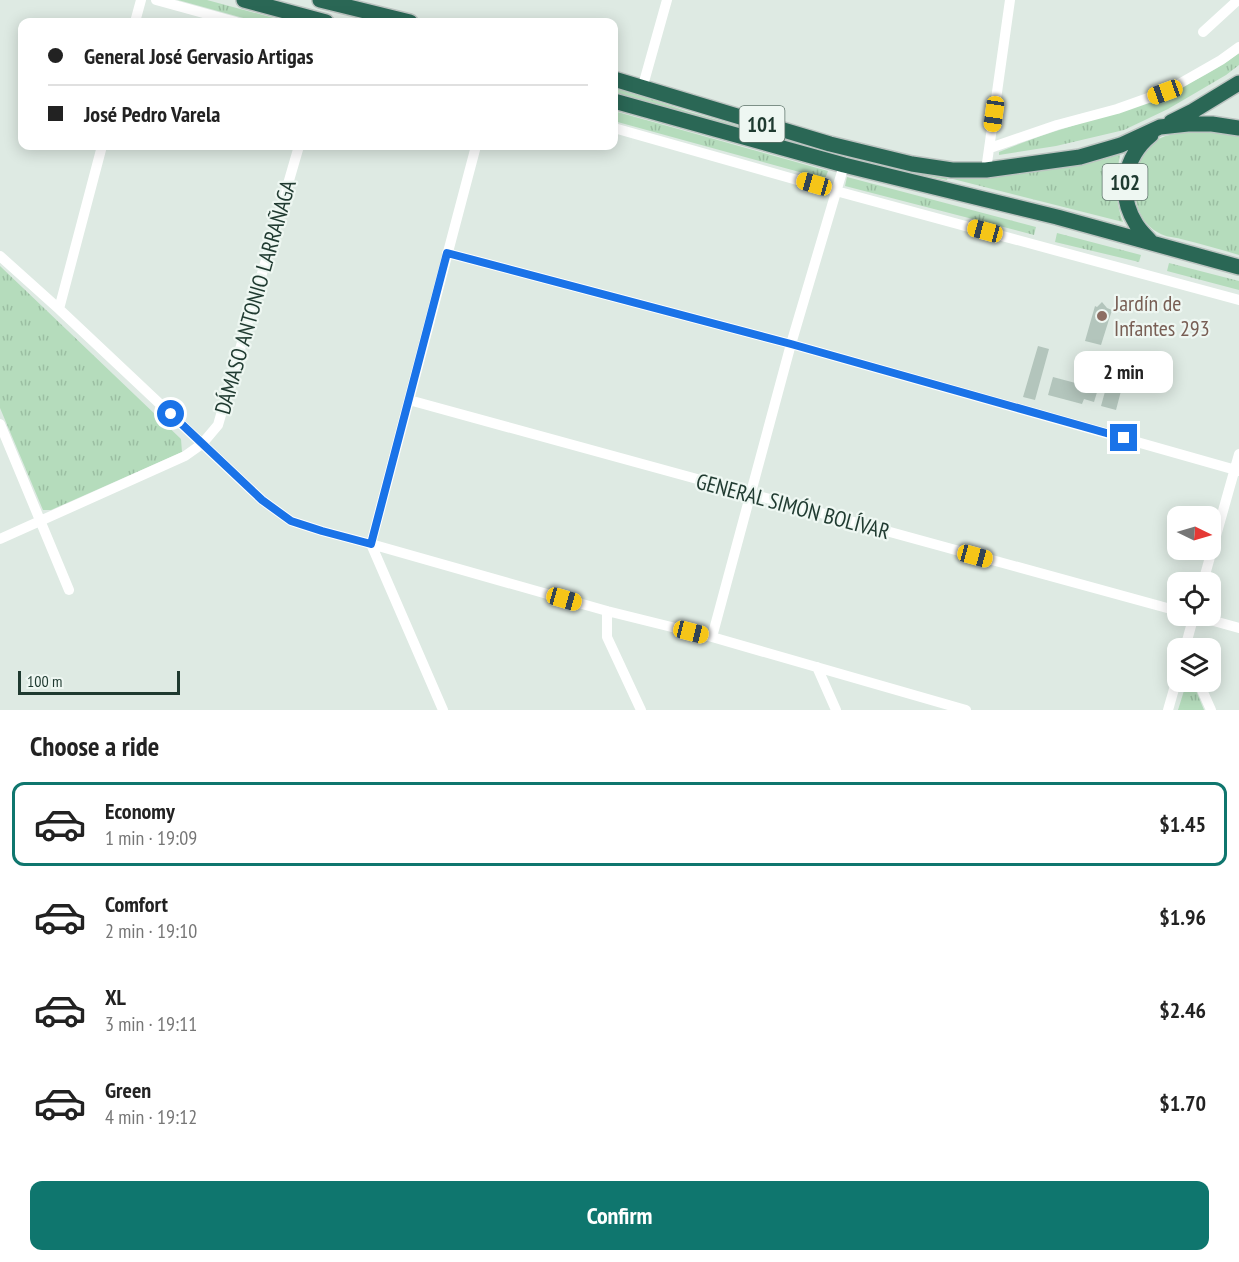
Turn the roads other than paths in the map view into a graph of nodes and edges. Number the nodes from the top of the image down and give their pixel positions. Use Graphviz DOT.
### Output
graph roads {
  1 [pos="141,0"];
  2 [pos="156,0"];
  3 [pos="244,0"];
  4 [pos="320,0"];
  5 [pos="667,0"];
  6 [pos="1010,0"];
  7 [pos="1238,0"];
  8 [pos="136,18"];
  9 [pos="221,18"];
  10 [pos="311,18"];
  11 [pos="394,18"];
  12 [pos="1203,32"];
  13 [pos="1239,47"];
  14 [pos="618,81"];
  15 [pos="1239,83"];
  16 [pos="642,89"];
  17 [pos="618,102"];
  18 [pos="1160,127"];
  19 [pos="1239,128"];
  20 [pos="618,129"];
  21 [pos="990,148"];
  22 [pos="101,150"];
  23 [pos="298,150"];
  24 [pos="475,150"];
  25 [pos="844,165"];
  26 [pos="986,170"];
  27 [pos="836,191"];
  28 [pos="1151,242"];
  29 [pos="447,253"];
  30 [pos="0,256"];
  31 [pos="1239,267"];
  32 [pos="1239,300"];
  33 [pos="59,309"];
  34 [pos="791,344"];
  35 [pos="409,400"];
  36 [pos="0,424"];
  37 [pos="202,444"];
  38 [pos="1239,454"];
  39 [pos="1237,470"];
  40 [pos="750,494"];
  41 [pos="41,521"];
  42 [pos="0,538"];
  43 [pos="371,544"];
  44 [pos="1206,572"];
  45 [pos="69,590"];
  46 [pos="1167,608"];
  47 [pos="607,611"];
  48 [pos="1221,623"];
  49 [pos="1239,628"];
  50 [pos="712,637"];
  51 [pos="816,667"];
  52 [pos="1173,692"];
  53 [pos="1203,692"];
  54 [pos="443,710"];
  55 [pos="641,710"];
  56 [pos="836,710"];
  57 [pos="966,710"];
  58 [pos="1168,710"];
  59 [pos="1211,710"];
  1 -- 8 [label="street"];
  2 -- 9 [label="street"];
  3 -- 10 [label="highway"];
  4 -- 11 [label="highway"];
  5 -- 16 [label="street"];
  6 -- 21 [label="street"];
  7 -- 12 [label="street"];
  13 -- 21 [label="street"];
  14 -- 16 [label="highway, 101"];
  15 -- 18 [label="highway, 102"];
  16 -- 26 [label="highway, 101"];
  17 -- 25 [label="highway, 101"];
  18 -- 19 [label="highway, 101"];
  18 -- 26 [label="highway, 101"];
  18 -- 28 [label="highway, 102"];
  20 -- 27 [label="street"];
  21 -- 26 [label="street"];
  22 -- 33 [label="street"];
  23 -- 37 [label="street, DÁMASO ANTONIO LARRAÑAGA"];
  24 -- 29 [label="street"];
  25 -- 27 [label="street"];
  25 -- 28 [label="highway, 101"];
  27 -- 32 [label="street"];
  27 -- 34 [label="street"];
  28 -- 31 [label="highway, 101"];
  29 -- 34 [label="street"];
  29 -- 35 [label="street"];
  30 -- 33 [label="street"];
  33 -- 37 [label="street"];
  34 -- 39 [label="street"];
  34 -- 40 [label="street"];
  35 -- 40 [label="street, GENERAL SIMÓN BOLÍVAR"];
  35 -- 43 [label="street"];
  36 -- 41 [label="street"];
  37 -- 41 [label="street"];
  37 -- 43 [label="street"];
  38 -- 39 [label="street"];
  39 -- 44 [label="street"];
  40 -- 46 [label="street, GENERAL SIMÓN BOLÍVAR"];
  40 -- 50 [label="street"];
  41 -- 42 [label="street"];
  41 -- 45 [label="street"];
  43 -- 47 [label="street"];
  43 -- 54 [label="street"];
  47 -- 50 [label="street"];
  47 -- 55 [label="street"];
  48 -- 49 [label="street"];
  50 -- 51 [label="street"];
  51 -- 56 [label="street"];
  51 -- 57 [label="street"];
  52 -- 58 [label="street"];
  53 -- 59 [label="street"];
}
